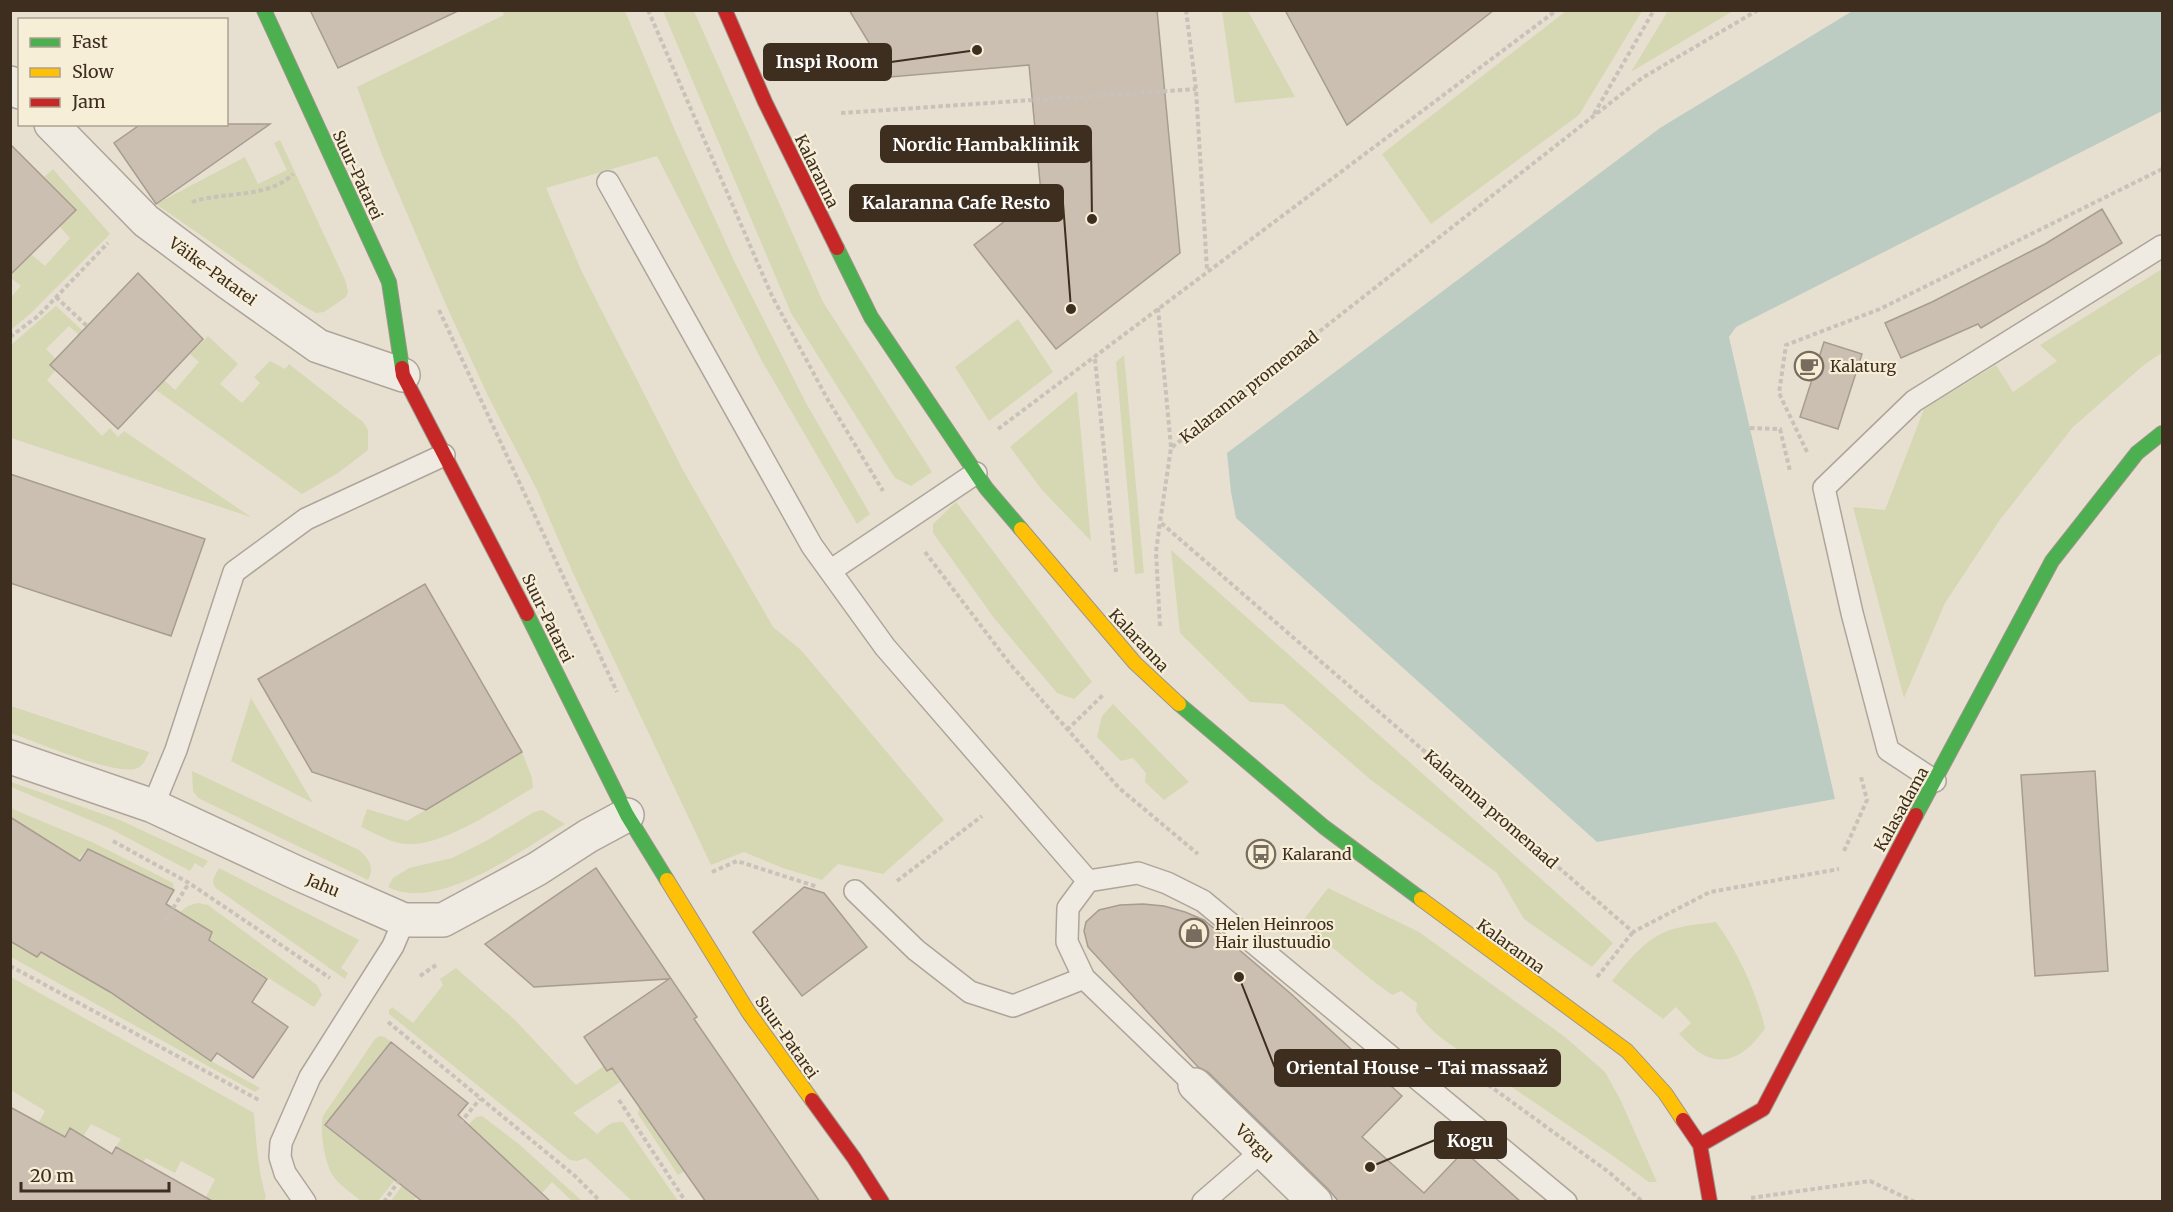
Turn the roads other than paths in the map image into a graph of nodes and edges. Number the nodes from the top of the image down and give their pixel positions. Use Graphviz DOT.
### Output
graph roads {
  1 [pos="264,10"];
  2 [pos="725,10"];
  3 [pos="53,126"];
  4 [pos="608,182"];
  5 [pos="2163,246"];
  6 [pos="403,375"];
  7 [pos="2163,433"];
  8 [pos="444,455"];
  9 [pos="976,472"];
  10 [pos="830,571"];
  11 [pos="10,757"];
  12 [pos="1935,781"];
  13 [pos="153,806"];
  14 [pos="627,815"];
  15 [pos="1088,881"];
  16 [pos="855,891"];
  17 [pos="404,920"];
  18 [pos="1084,978"];
  19 [pos="1195,1085"];
  20 [pos="1700,1145"];
  21 [pos="1262,1151"];
  22 [pos="305,1202"];
  23 [pos="882,1202"];
  24 [pos="1203,1202"];
  25 [pos="1315,1202"];
  26 [pos="1566,1202"];
  27 [pos="1710,1202"];
  1 -- 6 [label="street, Suur-Patarei"];
  2 -- 9 [label="street, Kalaranna"];
  3 -- 6 [label="street, Väike-Patarei"];
  4 -- 10 [label="lane"];
  5 -- 12 [label="lane"];
  6 -- 8 [label="street, Suur-Patarei"];
  7 -- 12 [label="street, Kalasadama"];
  8 -- 13 [label="lane"];
  8 -- 14 [label="street, Suur-Patarei"];
  9 -- 10 [label="lane"];
  9 -- 20 [label="street, Kalaranna"];
  10 -- 15 [label="lane"];
  11 -- 13 [label="street, Jahu"];
  12 -- 20 [label="street, Kalasadama"];
  13 -- 17 [label="street, Jahu"];
  14 -- 17 [label="street, Jahu"];
  14 -- 23 [label="street, Suur-Patarei"];
  15 -- 18 [label="lane"];
  15 -- 26 [label="lane"];
  16 -- 18 [label="lane"];
  17 -- 22 [label="lane"];
  18 -- 19 [label="lane"];
  19 -- 21 [label="street, Võrgu"];
  20 -- 27 [label="street"];
  21 -- 24 [label="lane"];
  21 -- 25 [label="street, Võrgu"];
}
